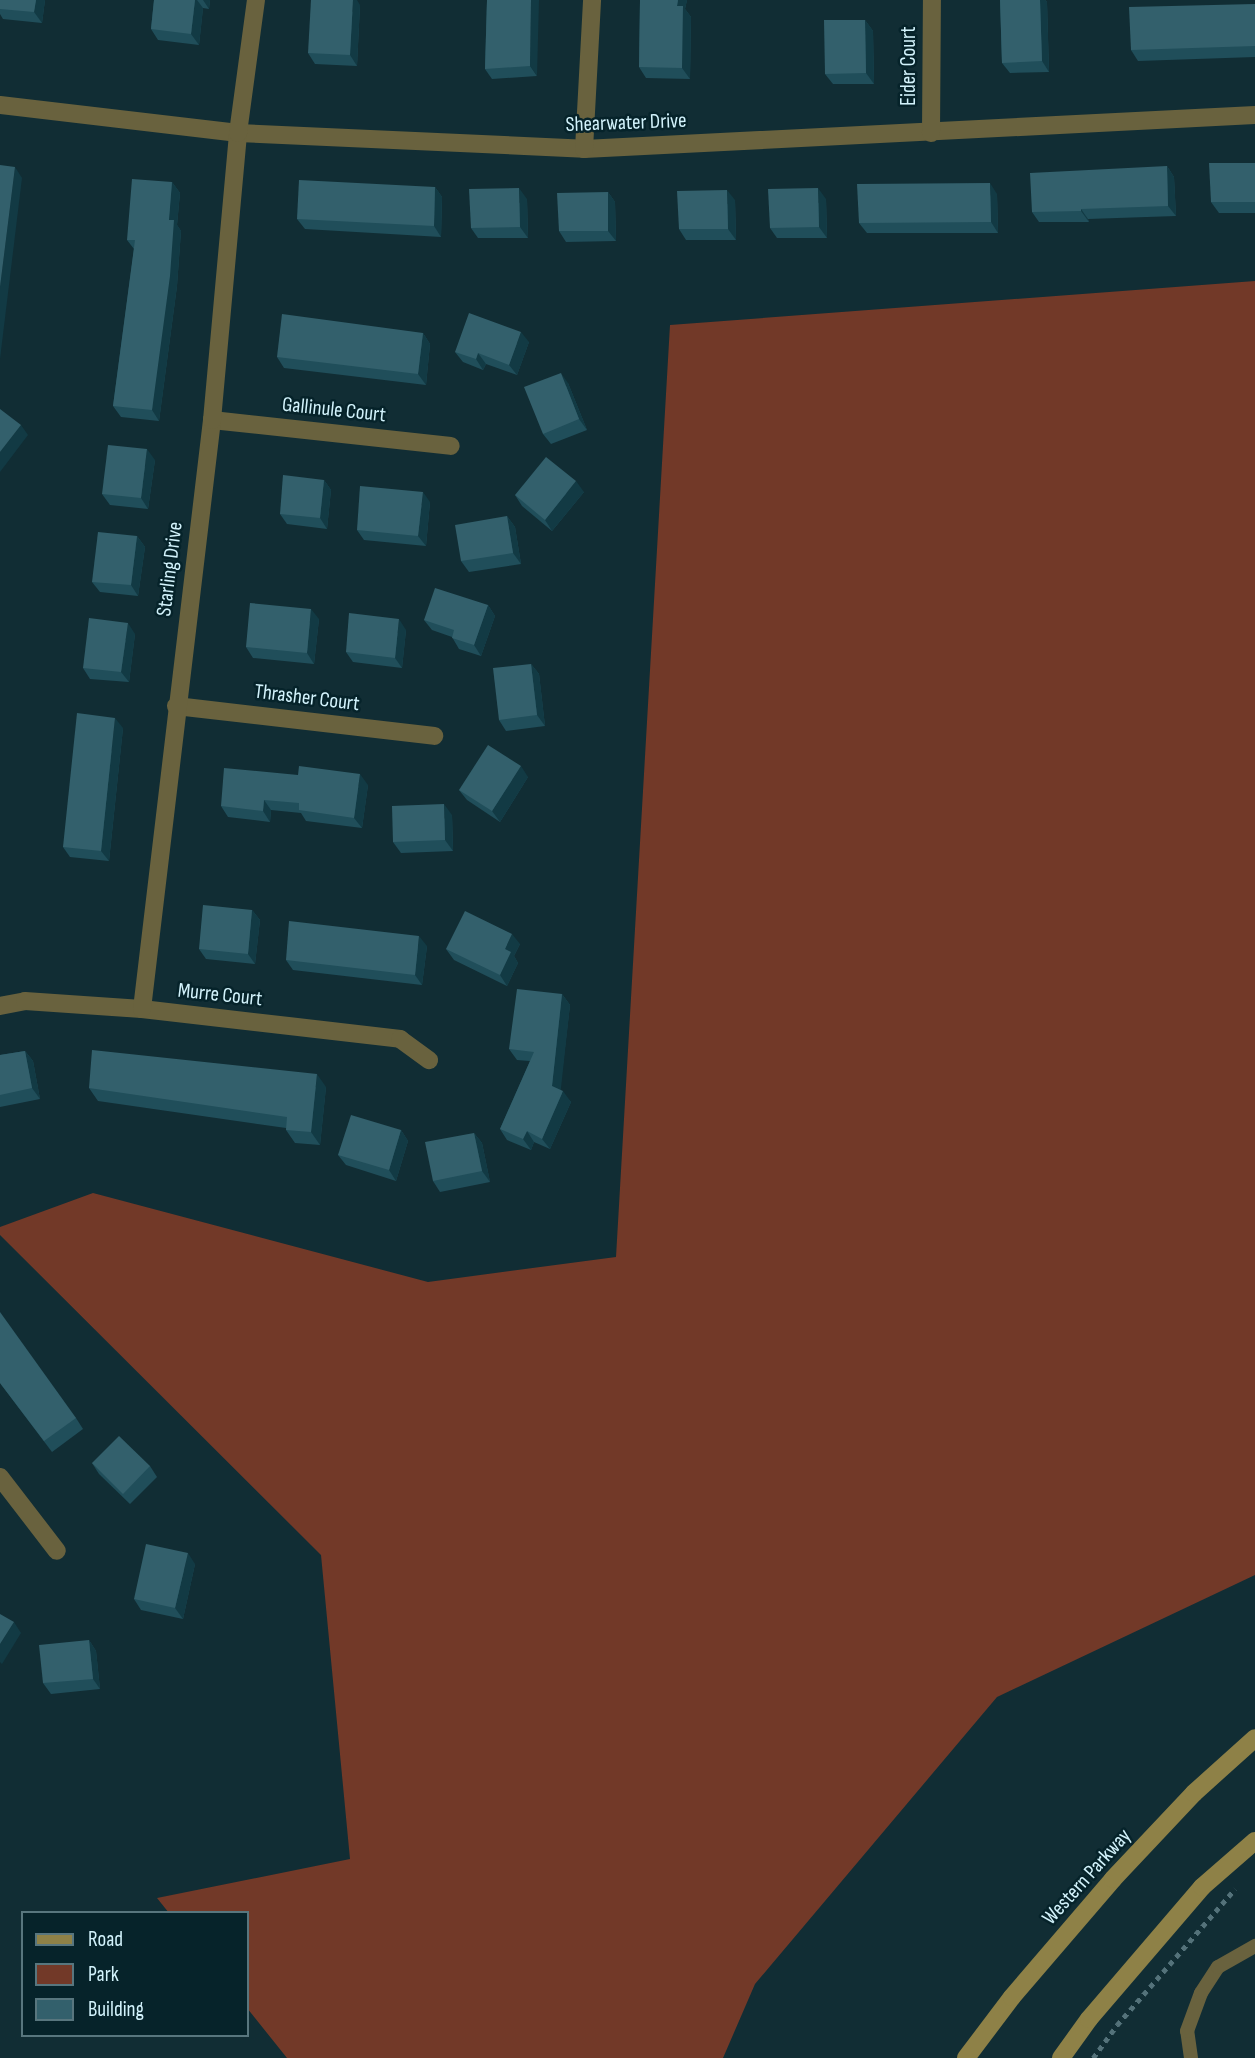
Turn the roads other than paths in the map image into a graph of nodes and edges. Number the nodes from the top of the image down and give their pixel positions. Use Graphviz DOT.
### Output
graph roads {
  1 [pos="256,0"];
  2 [pos="592,0"];
  3 [pos="932,0"];
  4 [pos="0,105"];
  5 [pos="1255,115"];
  6 [pos="931,132"];
  7 [pos="238,133"];
  8 [pos="584,149"];
  9 [pos="212,420"];
  10 [pos="451,446"];
  11 [pos="176,706"];
  12 [pos="434,736"];
  13 [pos="0,1006"];
  14 [pos="142,1009"];
  15 [pos="429,1060"];
  16 [pos="0,1477"];
  17 [pos="57,1551"];
  18 [pos="1255,1738"];
  19 [pos="1255,1841"];
  20 [pos="1255,1946"];
  21 [pos="966,2058"];
  22 [pos="1061,2058"];
  23 [pos="1191,2058"];
  1 -- 7 [label="street, Starling Drive"];
  2 -- 8 [label="street"];
  3 -- 6 [label="street, Eider Court"];
  4 -- 7 [label="street, Shearwater Drive"];
  5 -- 6 [label="street, Shearwater Drive"];
  6 -- 8 [label="street, Shearwater Drive"];
  7 -- 8 [label="street, Shearwater Drive"];
  7 -- 9 [label="street, Starling Drive"];
  9 -- 10 [label="street, Gallinule Court"];
  9 -- 11 [label="street, Starling Drive"];
  11 -- 12 [label="street, Thrasher Court"];
  11 -- 14 [label="street, Starling Drive"];
  13 -- 14 [label="street, Murre Court"];
  14 -- 15 [label="street, Murre Court"];
  16 -- 17 [label="street"];
  18 -- 21 [label="main road, Western Parkway"];
  19 -- 22 [label="main road"];
  20 -- 23 [label="lane"];
}
